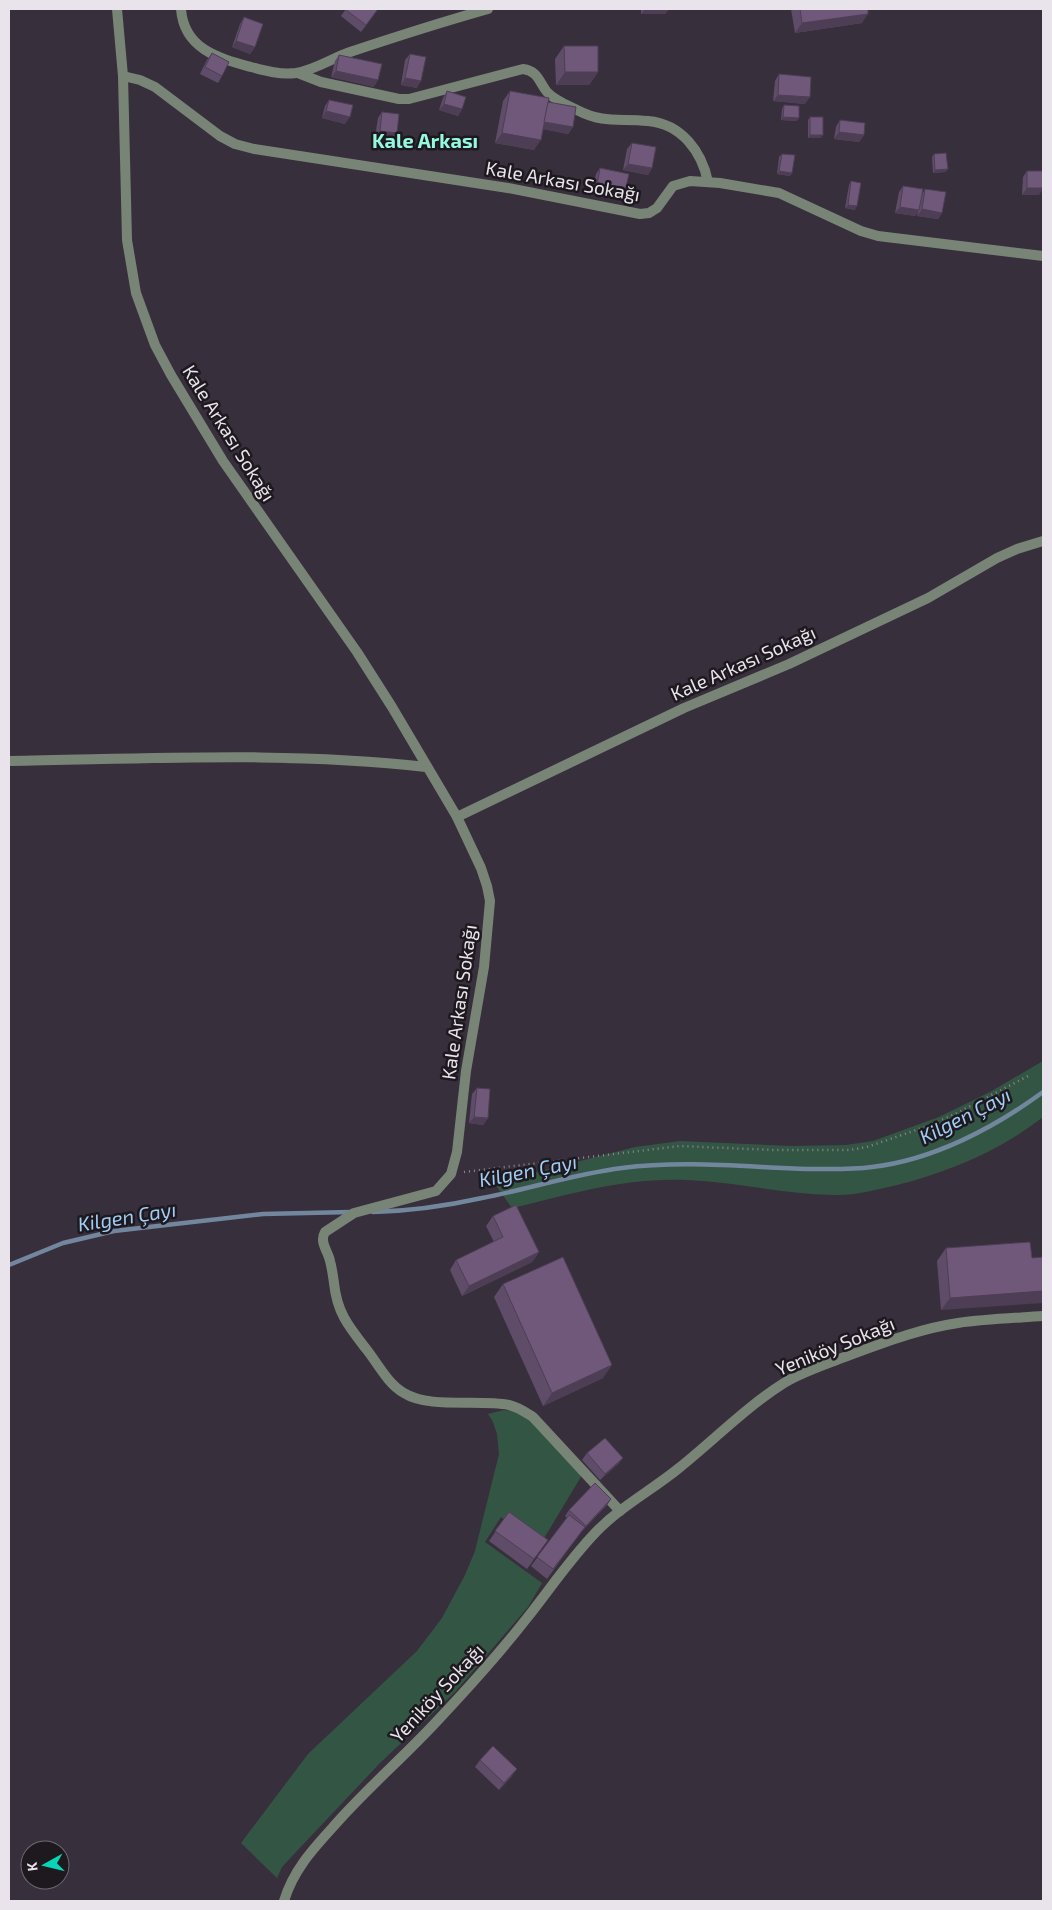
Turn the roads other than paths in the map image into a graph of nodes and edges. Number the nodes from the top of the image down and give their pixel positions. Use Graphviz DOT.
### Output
graph roads {
  1 [pos="117,9"];
  2 [pos="181,9"];
  3 [pos="488,9"];
  4 [pos="298,73"];
  5 [pos="123,76"];
  6 [pos="708,182"];
  7 [pos="1043,256"];
  8 [pos="1043,541"];
  9 [pos="9,761"];
  10 [pos="426,767"];
  11 [pos="457,818"];
  12 [pos="1043,1316"];
  13 [pos="620,1511"];
  14 [pos="284,1901"];
  1 -- 5 [label="street, Kale Arkası Sokağı"];
  2 -- 4 [label="street"];
  3 -- 4 [label="street"];
  4 -- 6 [label="street"];
  5 -- 6 [label="street, Kale Arkası Sokağı"];
  5 -- 10 [label="street, Kale Arkası Sokağı"];
  6 -- 7 [label="street, Kale Arkası Sokağı"];
  8 -- 11 [label="street, Kale Arkası Sokağı"];
  9 -- 10 [label="street"];
  10 -- 11 [label="street, Kale Arkası Sokağı"];
  11 -- 13 [label="street, Kale Arkası Sokağı"];
  12 -- 13 [label="street, Yeniköy Sokağı"];
  13 -- 14 [label="street, Yeniköy Sokağı"];
}
